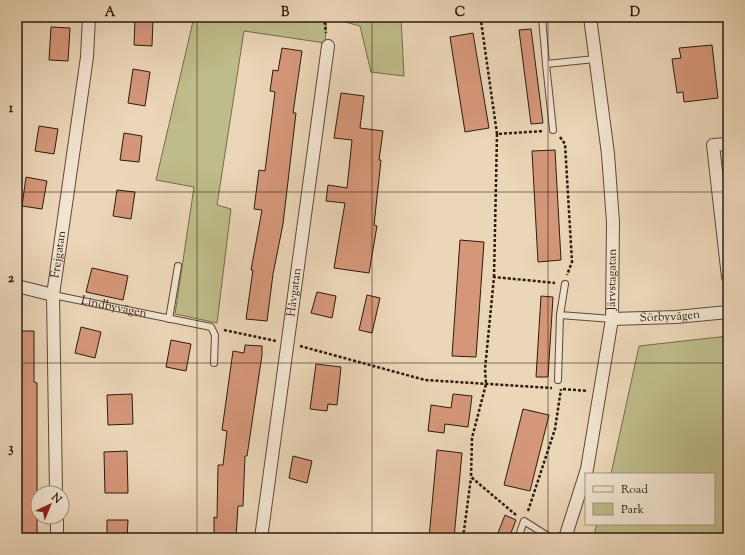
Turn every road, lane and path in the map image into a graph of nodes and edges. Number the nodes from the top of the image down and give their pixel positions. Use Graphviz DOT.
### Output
graph roads {
  1 [pos="89,17"];
  2 [pos="481,17"];
  3 [pos="502,17"];
  4 [pos="542,17"];
  5 [pos="590,17"];
  6 [pos="481,21"];
  7 [pos="328,46"];
  8 [pos="595,59"];
  9 [pos="546,64"];
  10 [pos="554,130"];
  11 [pos="497,134"];
  12 [pos="728,144"];
  13 [pos="178,266"];
  14 [pos="494,277"];
  15 [pos="728,277"];
  16 [pos="565,284"];
  17 [pos="17,286"];
  18 [pos="53,295"];
  19 [pos="728,312"];
  20 [pos="560,314"];
  21 [pos="169,319"];
  22 [pos="612,319"];
  23 [pos="212,327"];
  24 [pos="286,343"];
  25 [pos="214,363"];
  26 [pos="558,380"];
  27 [pos="486,384"];
  28 [pos="561,389"];
  29 [pos="600,391"];
  30 [pos="586,473"];
  31 [pos="585,476"];
  32 [pos="471,477"];
  33 [pos="56,485"];
  34 [pos="524,522"];
  35 [pos="57,525"];
  36 [pos="57,535"];
  37 [pos="261,538"];
  38 [pos="463,538"];
  39 [pos="518,538"];
  40 [pos="552,538"];
  41 [pos="566,538"];
  1 -- 18 [label="street, Frejgatan"];
  2 -- 6 [label="path"];
  3 -- 6 [label="path"];
  4 -- 9 [label="lane"];
  5 -- 8 [label="street, Järvstagatan"];
  6 -- 11 [label="path"];
  7 -- 24 [label="street, Håvgatan"];
  8 -- 9 [label="lane"];
  8 -- 22 [label="street, Järvstagatan"];
  9 -- 10 [label="lane"];
  10 -- 11 [label="path"];
  10 -- 16 [label="path"];
  11 -- 14 [label="path"];
  12 -- 15 [label="street"];
  13 -- 21 [label="lane"];
  14 -- 16 [label="path"];
  14 -- 27 [label="path"];
  16 -- 20 [label="lane"];
  17 -- 18 [label="street, Lindbyvägen"];
  18 -- 21 [label="lane, Lindbyvägen"];
  18 -- 33 [label="street, Frejgatan"];
  19 -- 22 [label="street, Sörbyvägen"];
  20 -- 22 [label="lane"];
  20 -- 26 [label="lane"];
  21 -- 23 [label="lane, Lindbyvägen"];
  22 -- 29 [label="street, Järvstagatan"];
  23 -- 24 [label="path"];
  23 -- 25 [label="lane"];
  24 -- 27 [label="path"];
  24 -- 37 [label="street, Håvgatan"];
  27 -- 28 [label="path"];
  27 -- 32 [label="path"];
  28 -- 29 [label="path"];
  28 -- 34 [label="path"];
  29 -- 30 [label="street, Järvstagatan"];
  31 -- 41 [label="street, Järvstagatan"];
  32 -- 34 [label="path"];
  32 -- 38 [label="path"];
  34 -- 39 [label="lane"];
  34 -- 40 [label="lane"];
  35 -- 36 [label="street"];
}
